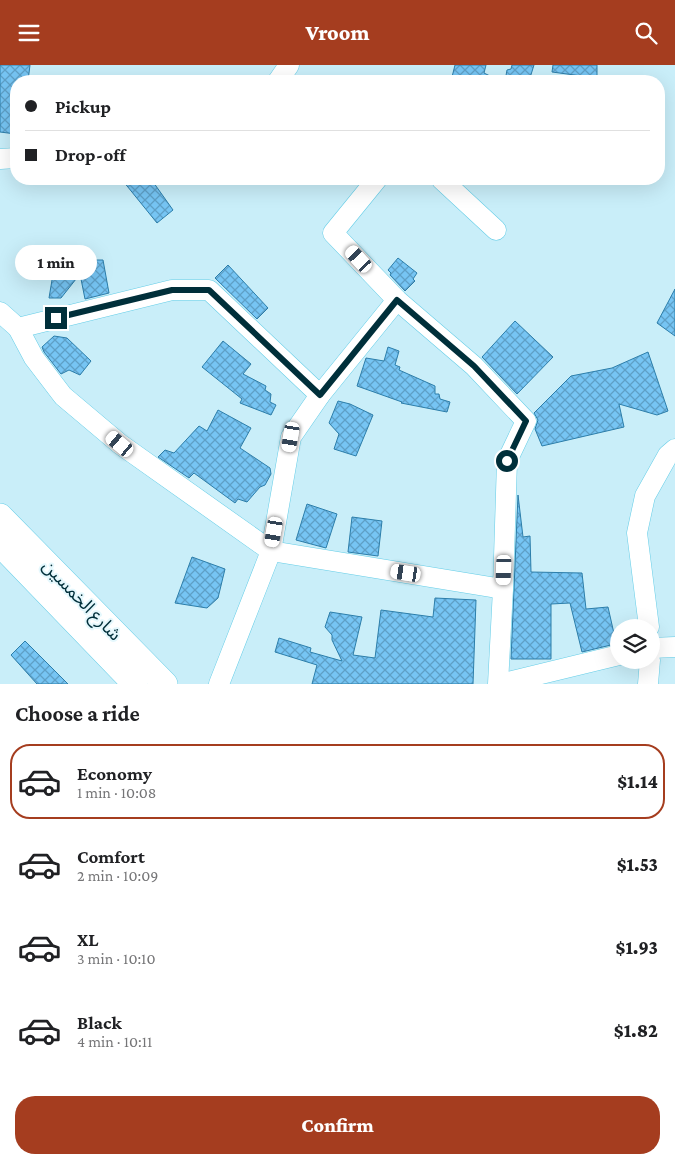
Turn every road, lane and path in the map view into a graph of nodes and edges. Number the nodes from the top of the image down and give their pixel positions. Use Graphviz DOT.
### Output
graph roads {
  1 [pos="372,185"];
  2 [pos="448,185"];
  3 [pos="496,229"];
  4 [pos="397,300"];
  5 [pos="0,312"];
  6 [pos="18,328"];
  7 [pos="320,395"];
  8 [pos="675,449"];
  9 [pos="0,516"];
  10 [pos="0,544"];
  11 [pos="271,551"];
  12 [pos="503,589"];
  13 [pos="648,619"];
  14 [pos="660,647"];
  15 [pos="675,647"];
  16 [pos="610,657"];
  17 [pos="649,669"];
  18 [pos="135,684"];
  19 [pos="164,684"];
  20 [pos="220,684"];
  21 [pos="499,684"];
  22 [pos="648,684"];
  1 -- 4 [label="street"];
  2 -- 3 [label="street"];
  4 -- 7 [label="street"];
  4 -- 12 [label="street"];
  5 -- 6 [label="street"];
  6 -- 7 [label="street"];
  6 -- 11 [label="street"];
  7 -- 11 [label="street"];
  8 -- 13 [label="street"];
  9 -- 19 [label="main road, شارع الخمسين"];
  10 -- 18 [label="main road, شارع الخمسين"];
  11 -- 12 [label="street"];
  11 -- 20 [label="street"];
  12 -- 21 [label="street"];
  14 -- 15 [label="street"];
  16 -- 21 [label="street"];
  17 -- 22 [label="street"];
}
